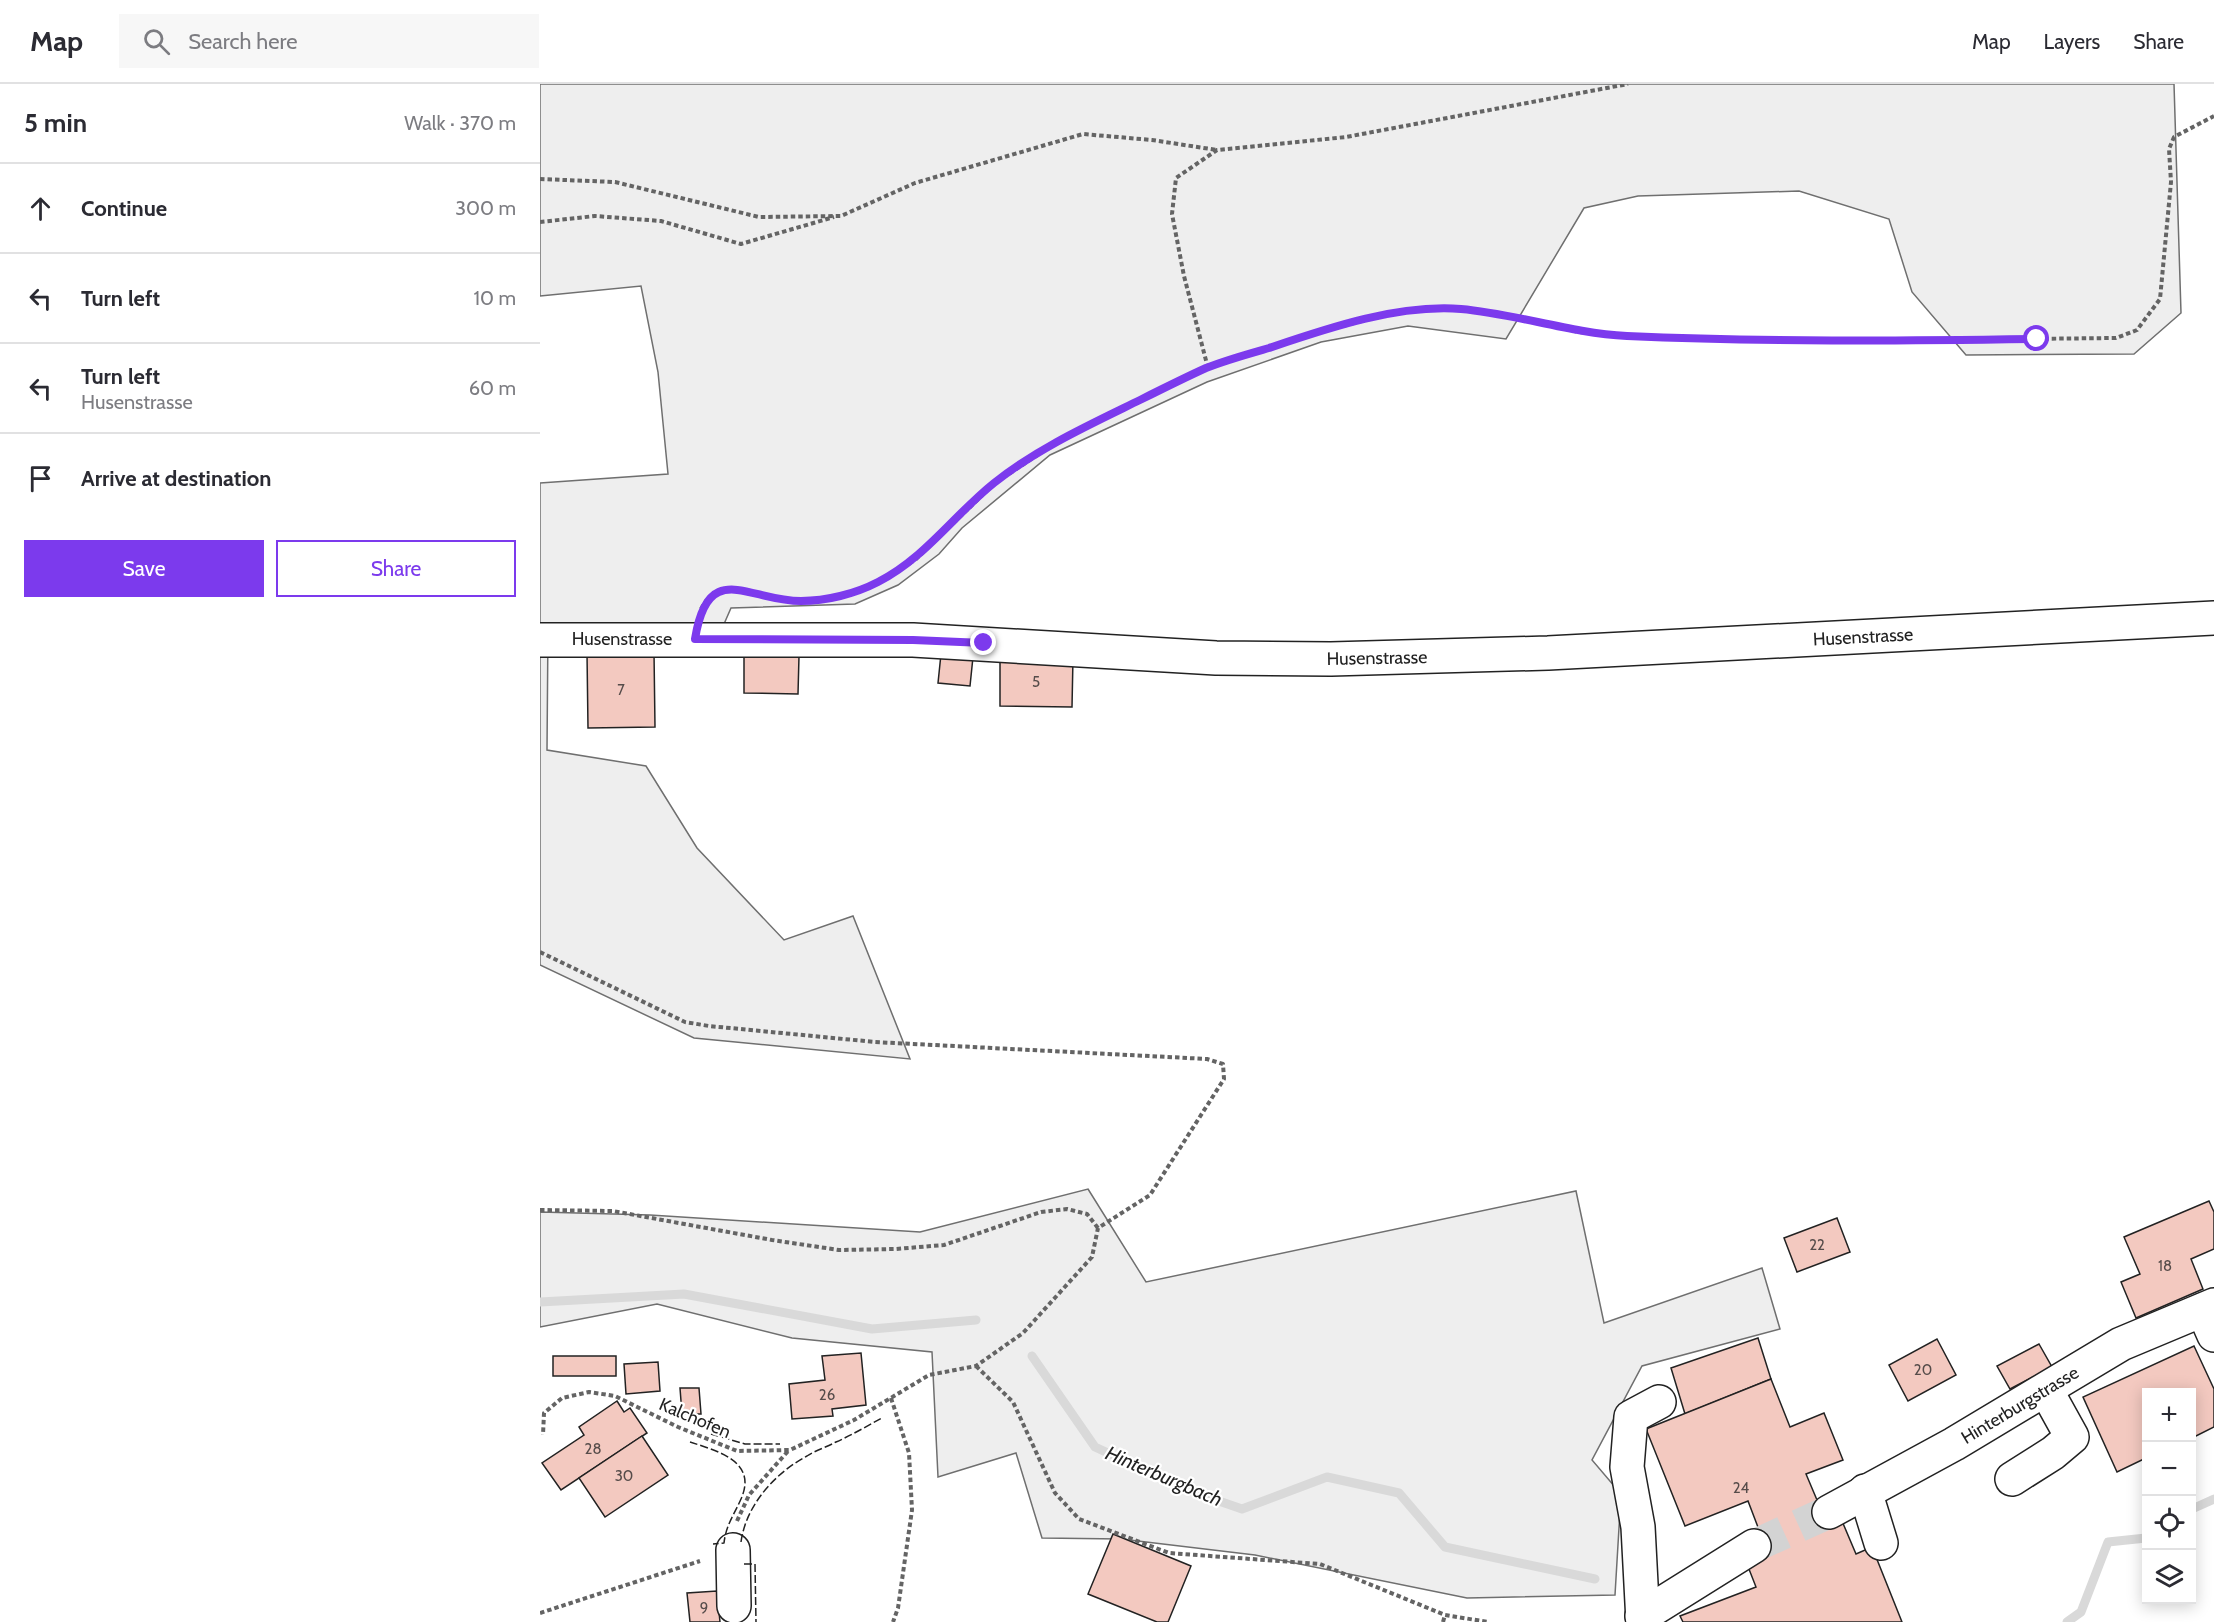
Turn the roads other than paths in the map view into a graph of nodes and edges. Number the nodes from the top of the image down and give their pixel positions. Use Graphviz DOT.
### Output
graph roads {
  1 [pos="2214,618"];
  2 [pos="540,640"];
  3 [pos="2210,1316"];
  4 [pos="2046,1389"];
  5 [pos="1659,1402"];
  6 [pos="2012,1479"];
  7 [pos="1865,1491"];
  8 [pos="1829,1512"];
  9 [pos="1881,1543"];
  10 [pos="1754,1546"];
  11 [pos="733,1550"];
  12 [pos="734,1606"];
  13 [pos="1642,1619"];
  1 -- 2 [label="street, Husenstrasse"];
  3 -- 4 [label="street, Hinterburgstrasse"];
  4 -- 6 [label="street"];
  4 -- 7 [label="street, Hinterburgstrasse"];
  5 -- 13 [label="street"];
  7 -- 8 [label="street, Hinterburgstrasse"];
  7 -- 9 [label="street"];
  10 -- 13 [label="street"];
  11 -- 12 [label="street"];
}
